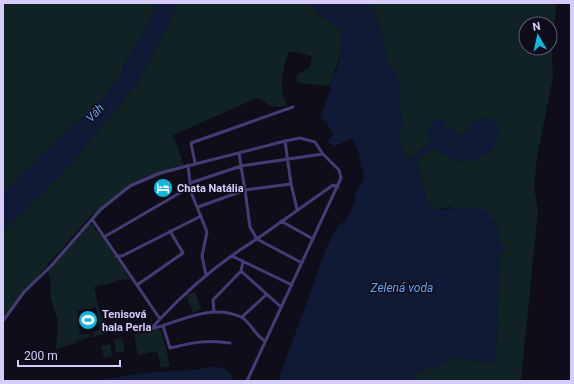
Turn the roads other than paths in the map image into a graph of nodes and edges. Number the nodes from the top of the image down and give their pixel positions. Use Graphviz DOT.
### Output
graph roads {
  1 [pos="293,107"];
  2 [pos="285,140"];
  3 [pos="239,153"];
  4 [pos="323,154"];
  5 [pos="288,159"];
  6 [pos="195,163"];
  7 [pos="188,165"];
  8 [pos="241,166"];
  9 [pos="341,178"];
  10 [pos="190,183"];
  11 [pos="291,184"];
  12 [pos="333,184"];
  13 [pos="338,187"];
  14 [pos="190,188"];
  15 [pos="245,190"];
  16 [pos="198,207"];
  17 [pos="297,209"];
  18 [pos="201,216"];
  19 [pos="92,219"];
  20 [pos="281,221"];
  21 [pos="170,231"];
  22 [pos="104,237"];
  23 [pos="257,238"];
  24 [pos="313,239"];
  25 [pos="116,256"];
  26 [pos="122,256"];
  27 [pos="232,256"];
  28 [pos="120,261"];
  29 [pos="243,262"];
  30 [pos="302,264"];
  31 [pos="241,271"];
  32 [pos="206,275"];
  33 [pos="137,285"];
  34 [pos="292,285"];
  35 [pos="267,294"];
  36 [pos="281,307"];
  37 [pos="214,312"];
  38 [pos="242,317"];
  39 [pos="160,318"];
  40 [pos="3,321"];
  41 [pos="164,325"];
  42 [pos="265,341"];
  43 [pos="230,343"];
  44 [pos="247,381"];
  1 -- 6 [label="street"];
  2 -- 3 [label="street"];
  2 -- 4 [label="street"];
  2 -- 5 [label="street"];
  3 -- 6 [label="street"];
  3 -- 8 [label="street"];
  4 -- 5 [label="street"];
  4 -- 9 [label="street"];
  5 -- 8 [label="street"];
  5 -- 11 [label="street"];
  6 -- 7 [label="street"];
  7 -- 10 [label="street"];
  7 -- 19 [label="street"];
  8 -- 10 [label="street"];
  8 -- 15 [label="street"];
  9 -- 12 [label="street"];
  9 -- 13 [label="street"];
  10 -- 14 [label="street"];
  11 -- 15 [label="street"];
  11 -- 17 [label="street"];
  12 -- 13 [label="street"];
  12 -- 17 [label="street"];
  13 -- 24 [label="street"];
  14 -- 16 [label="street"];
  14 -- 22 [label="street"];
  15 -- 16 [label="street"];
  15 -- 23 [label="street"];
  16 -- 18 [label="street"];
  17 -- 20 [label="street"];
  18 -- 21 [label="street"];
  18 -- 32 [label="street"];
  19 -- 22 [label="street"];
  19 -- 40 [label="street"];
  20 -- 23 [label="street"];
  20 -- 24 [label="street"];
  21 -- 26 [label="street"];
  21 -- 33 [label="street"];
  22 -- 25 [label="street"];
  23 -- 27 [label="street"];
  23 -- 30 [label="street"];
  24 -- 30 [label="street"];
  25 -- 26 [label="street"];
  25 -- 28 [label="street"];
  26 -- 28 [label="street"];
  27 -- 29 [label="street"];
  27 -- 32 [label="street"];
  28 -- 33 [label="street"];
  29 -- 31 [label="street"];
  29 -- 34 [label="street"];
  30 -- 34 [label="street"];
  31 -- 35 [label="street"];
  31 -- 37 [label="street"];
  32 -- 39 [label="street"];
  33 -- 39 [label="street"];
  34 -- 36 [label="street"];
  35 -- 36 [label="street"];
  35 -- 38 [label="street"];
  36 -- 42 [label="street"];
  37 -- 38 [label="street"];
  37 -- 41 [label="street"];
  38 -- 42 [label="street"];
  39 -- 41 [label="street"];
  39 -- 41 [label="street"];
  41 -- 43 [label="street"];
  42 -- 44 [label="street"];
}
